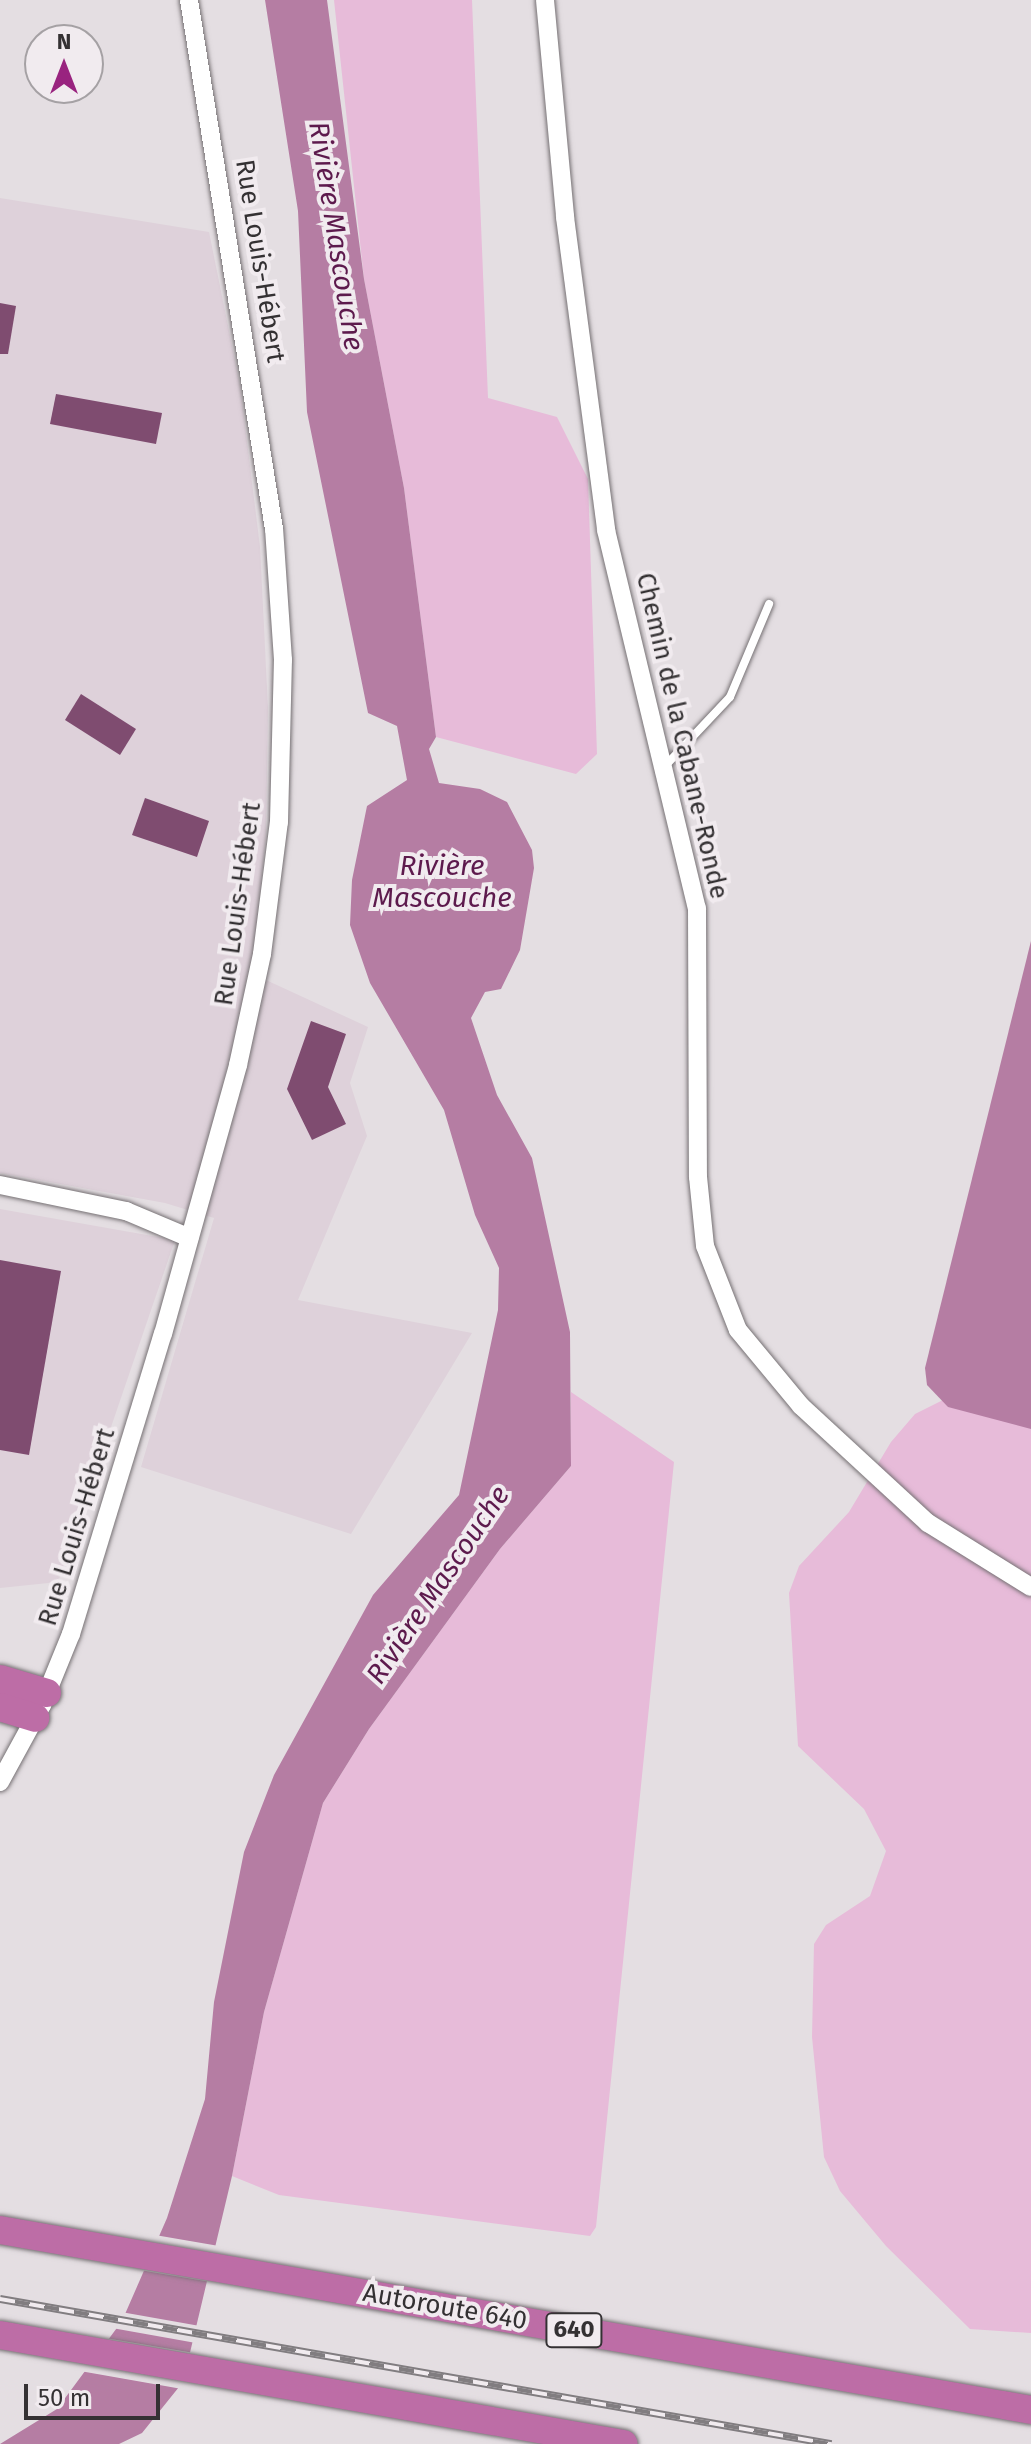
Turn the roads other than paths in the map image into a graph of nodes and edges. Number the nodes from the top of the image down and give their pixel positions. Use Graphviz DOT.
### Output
graph roads {
  1 [pos="189,0"];
  2 [pos="545,0"];
  3 [pos="769,604"];
  4 [pos="666,765"];
  5 [pos="0,1185"];
  6 [pos="190,1238"];
  7 [pos="1031,1587"];
  8 [pos="0,1679"];
  9 [pos="41,1705"];
  10 [pos="0,1707"];
  11 [pos="0,1782"];
  12 [pos="0,2230"];
  13 [pos="0,2335"];
  14 [pos="1031,2410"];
  15 [pos="624,2444"];
  1 -- 6 [label="street, Rue Louis-Hébert"];
  2 -- 4 [label="street, Chemin de la Cabane-Ronde"];
  3 -- 4 [label="lane"];
  4 -- 7 [label="street, Chemin de la Cabane-Ronde"];
  5 -- 6 [label="street"];
  6 -- 9 [label="street, Rue Louis-Hébert"];
  8 -- 9 [label="highway"];
  9 -- 10 [label="highway"];
  9 -- 11 [label="street, Rue Louis-Hébert"];
  12 -- 14 [label="highway, Autoroute 640 / 640"];
  13 -- 15 [label="highway"];
}
